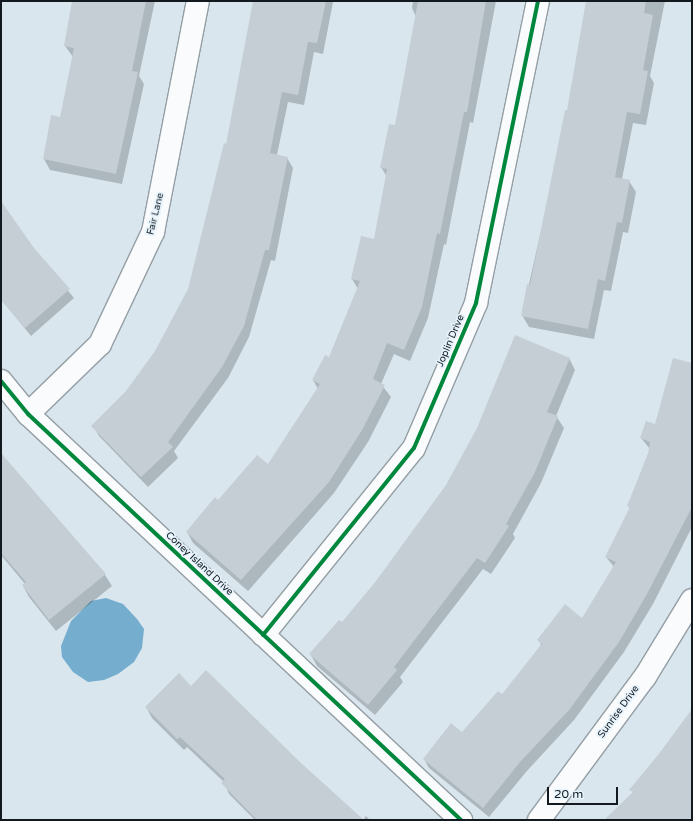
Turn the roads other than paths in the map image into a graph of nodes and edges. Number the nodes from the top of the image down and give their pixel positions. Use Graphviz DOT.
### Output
graph roads {
  1 [pos="198,1"];
  2 [pos="538,1"];
  3 [pos="1,381"];
  4 [pos="28,414"];
  5 [pos="692,600"];
  6 [pos="263,635"];
  7 [pos="461,820"];
  8 [pos="540,820"];
  1 -- 4 [label="street, Fair Lane"];
  2 -- 6 [label="street, Joplin Drive"];
  3 -- 4 [label="street, Coney Island Drive"];
  4 -- 6 [label="street, Coney Island Drive"];
  5 -- 8 [label="street, Sunrise Drive"];
  6 -- 7 [label="street, Coney Island Drive"];
}
